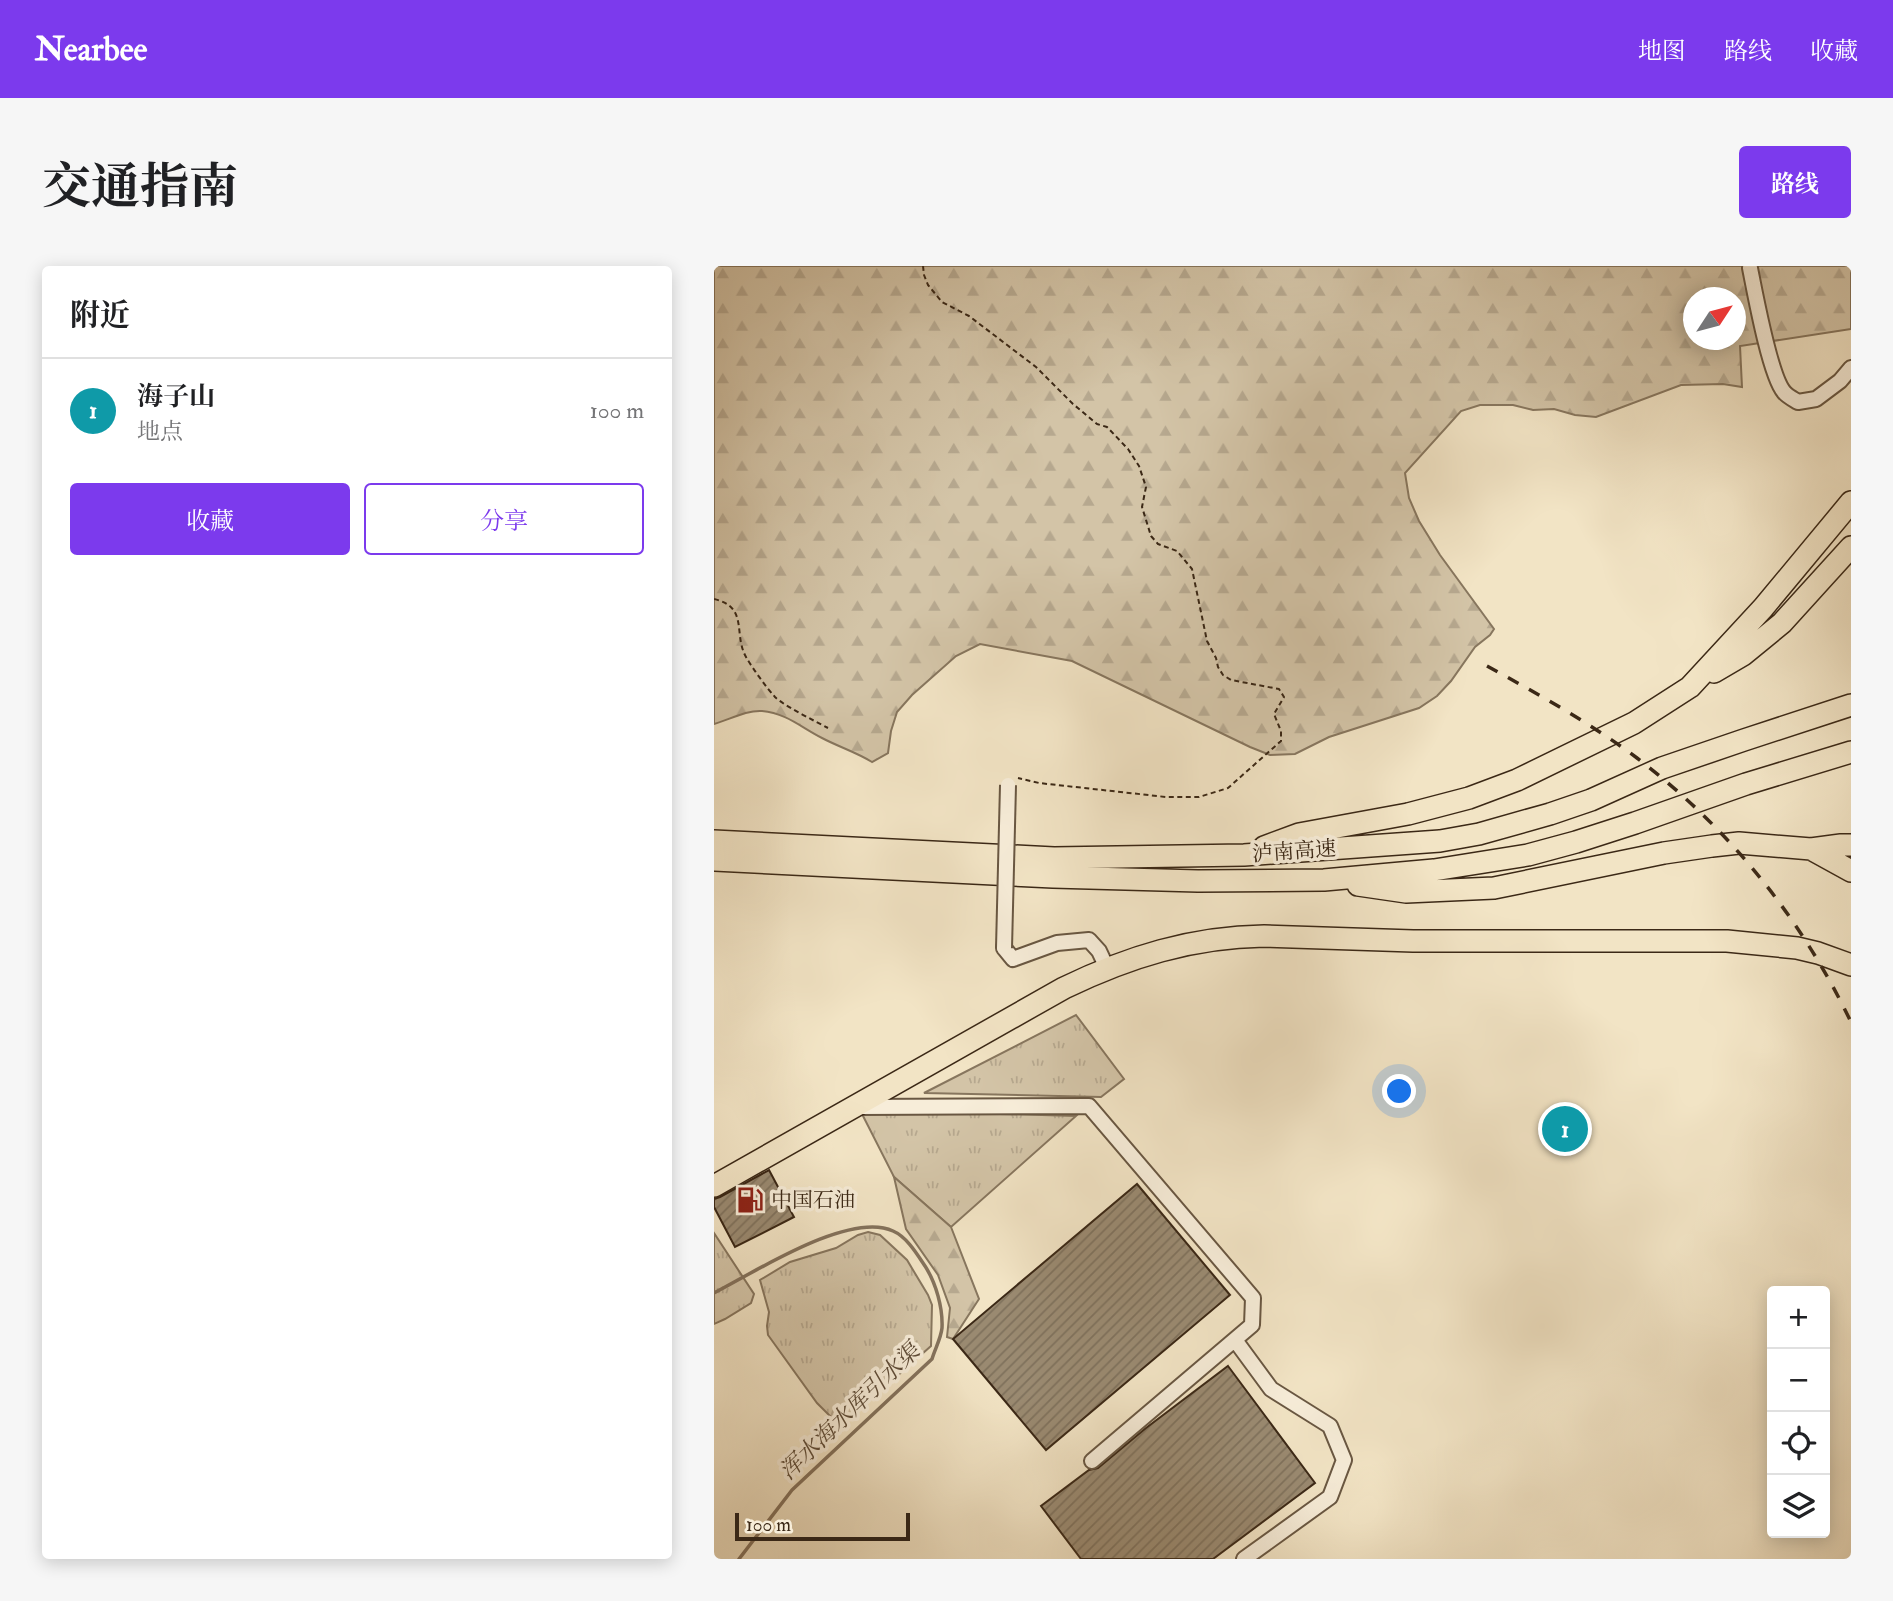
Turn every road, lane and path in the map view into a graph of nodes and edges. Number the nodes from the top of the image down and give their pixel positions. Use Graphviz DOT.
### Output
graph roads {
  1 [pos="922,266"];
  2 [pos="1749,267"];
  3 [pos="1851,368"];
  4 [pos="1851,502"];
  5 [pos="1851,547"];
  6 [pos="714,599"];
  7 [pos="1690,687"];
  8 [pos="1851,705"];
  9 [pos="828,728"];
  10 [pos="1851,752"];
  11 [pos="1008,785"];
  12 [pos="714,841"];
  13 [pos="1851,845"];
  14 [pos="1811,849"];
  15 [pos="1244,855"];
  16 [pos="714,860"];
  17 [pos="1851,871"];
  18 [pos="1324,880"];
  19 [pos="1851,965"];
  20 [pos="1107,968"];
  21 [pos="854,1107"];
  22 [pos="714,1186"];
  23 [pos="1235,1340"];
  24 [pos="1092,1461"];
  25 [pos="1244,1559"];
  1 -- 11 [label="path"];
  2 -- 3 [label="street"];
  4 -- 7 [label="highway"];
  5 -- 7 [label="highway"];
  6 -- 9 [label="path"];
  7 -- 15 [label="highway"];
  8 -- 15 [label="highway, 泸南高速"];
  10 -- 18 [label="highway, 泸南高速"];
  11 -- 20 [label="street, bridge"];
  12 -- 15 [label="highway, 泸南高速"];
  13 -- 14 [label="highway"];
  14 -- 17 [label="highway"];
  14 -- 18 [label="highway"];
  16 -- 18 [label="highway, 泸南高速"];
  19 -- 20 [label="highway"];
  20 -- 21 [label="highway"];
  21 -- 22 [label="highway"];
  21 -- 23 [label="street"];
  23 -- 24 [label="street"];
  23 -- 25 [label="street"];
}
